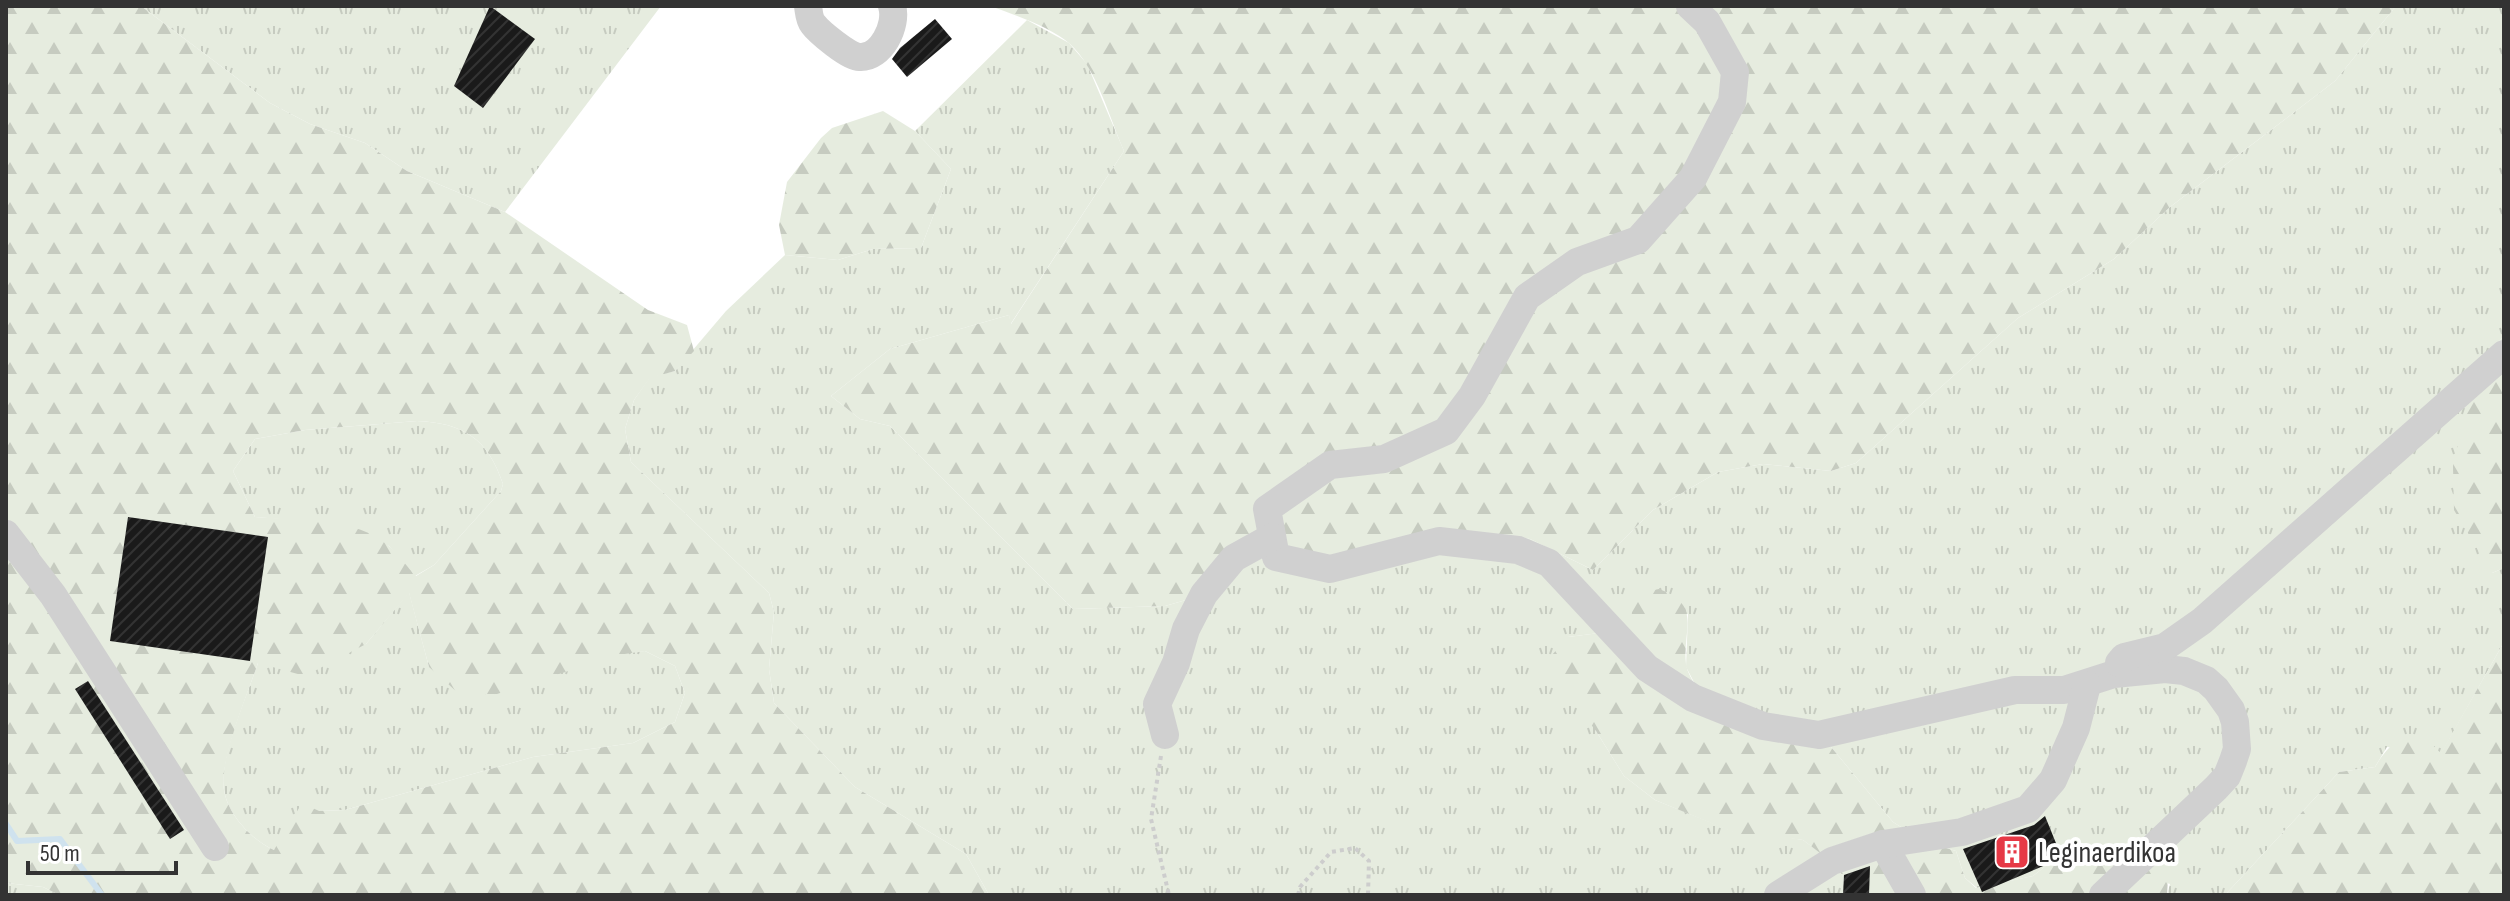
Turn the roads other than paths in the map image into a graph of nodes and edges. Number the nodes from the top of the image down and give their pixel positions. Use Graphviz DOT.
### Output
graph roads {
  1 [pos="808,6"];
  2 [pos="892,6"];
  3 [pos="1690,6"];
  4 [pos="2504,354"];
  5 [pos="6,534"];
  6 [pos="1272,537"];
  7 [pos="2114,674"];
  8 [pos="2087,685"];
  9 [pos="1165,735"];
  10 [pos="1883,844"];
  11 [pos="215,847"];
  12 [pos="1778,895"];
  13 [pos="1912,895"];
  14 [pos="2103,895"];
  1 -- 2 [label="street"];
  3 -- 6 [label="street"];
  4 -- 7 [label="street"];
  5 -- 11 [label="street"];
  6 -- 8 [label="street"];
  6 -- 9 [label="street"];
  7 -- 8 [label="street"];
  7 -- 14 [label="street"];
  8 -- 10 [label="street"];
  10 -- 12 [label="street"];
  10 -- 13 [label="street"];
}
